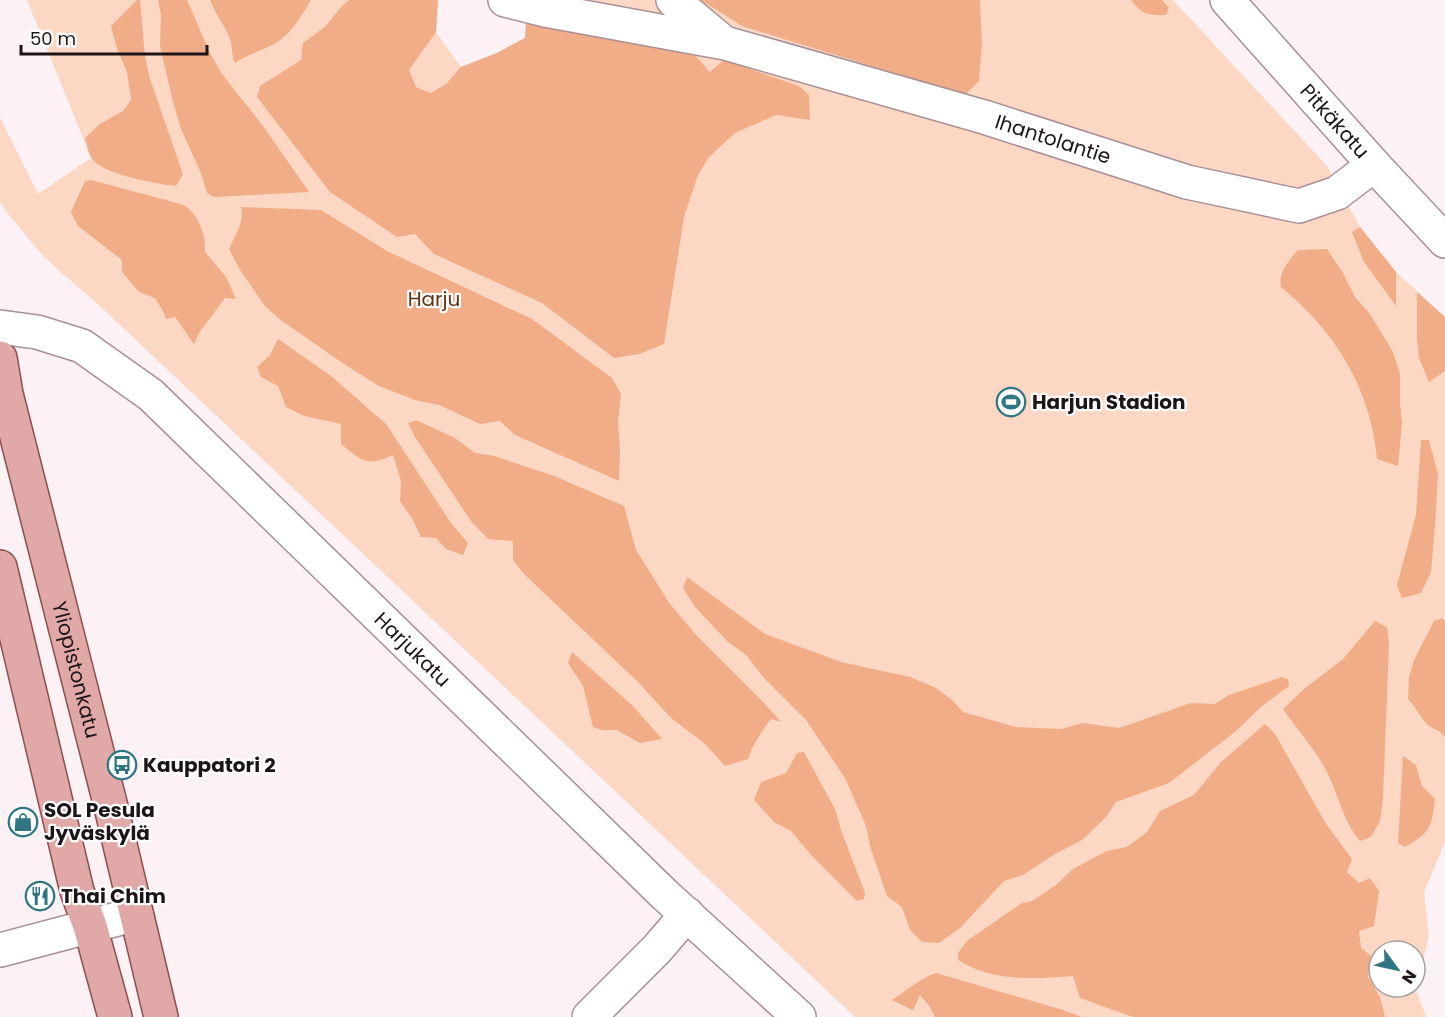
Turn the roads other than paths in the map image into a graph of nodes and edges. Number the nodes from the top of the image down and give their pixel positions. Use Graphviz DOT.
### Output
graph roads {
  1 [pos="505,0"];
  2 [pos="673,0"];
  3 [pos="1227,0"];
  4 [pos="725,43"];
  5 [pos="1374,165"];
  6 [pos="1445,241"];
  7 [pos="0,327"];
  8 [pos="0,358"];
  9 [pos="0,567"];
  10 [pos="136,914"];
  11 [pos="687,914"];
  12 [pos="90,926"];
  13 [pos="0,950"];
  14 [pos="115,1017"];
  15 [pos="161,1017"];
  16 [pos="589,1017"];
  17 [pos="799,1017"];
  1 -- 4 [label="street, Ihantolantie"];
  2 -- 4 [label="street, Ihantolantie"];
  3 -- 5 [label="street, Pitkäkatu"];
  4 -- 5 [label="street, Ihantolantie"];
  5 -- 6 [label="street, Pitkäkatu"];
  7 -- 11 [label="street, Harjukatu"];
  8 -- 10 [label="main road, Yliopistonkatu"];
  9 -- 12 [label="main road"];
  10 -- 12 [label="street"];
  10 -- 15 [label="main road, Yliopistonkatu"];
  11 -- 16 [label="street"];
  11 -- 17 [label="street, Harjukatu"];
  12 -- 13 [label="street"];
  12 -- 14 [label="main road"];
}
